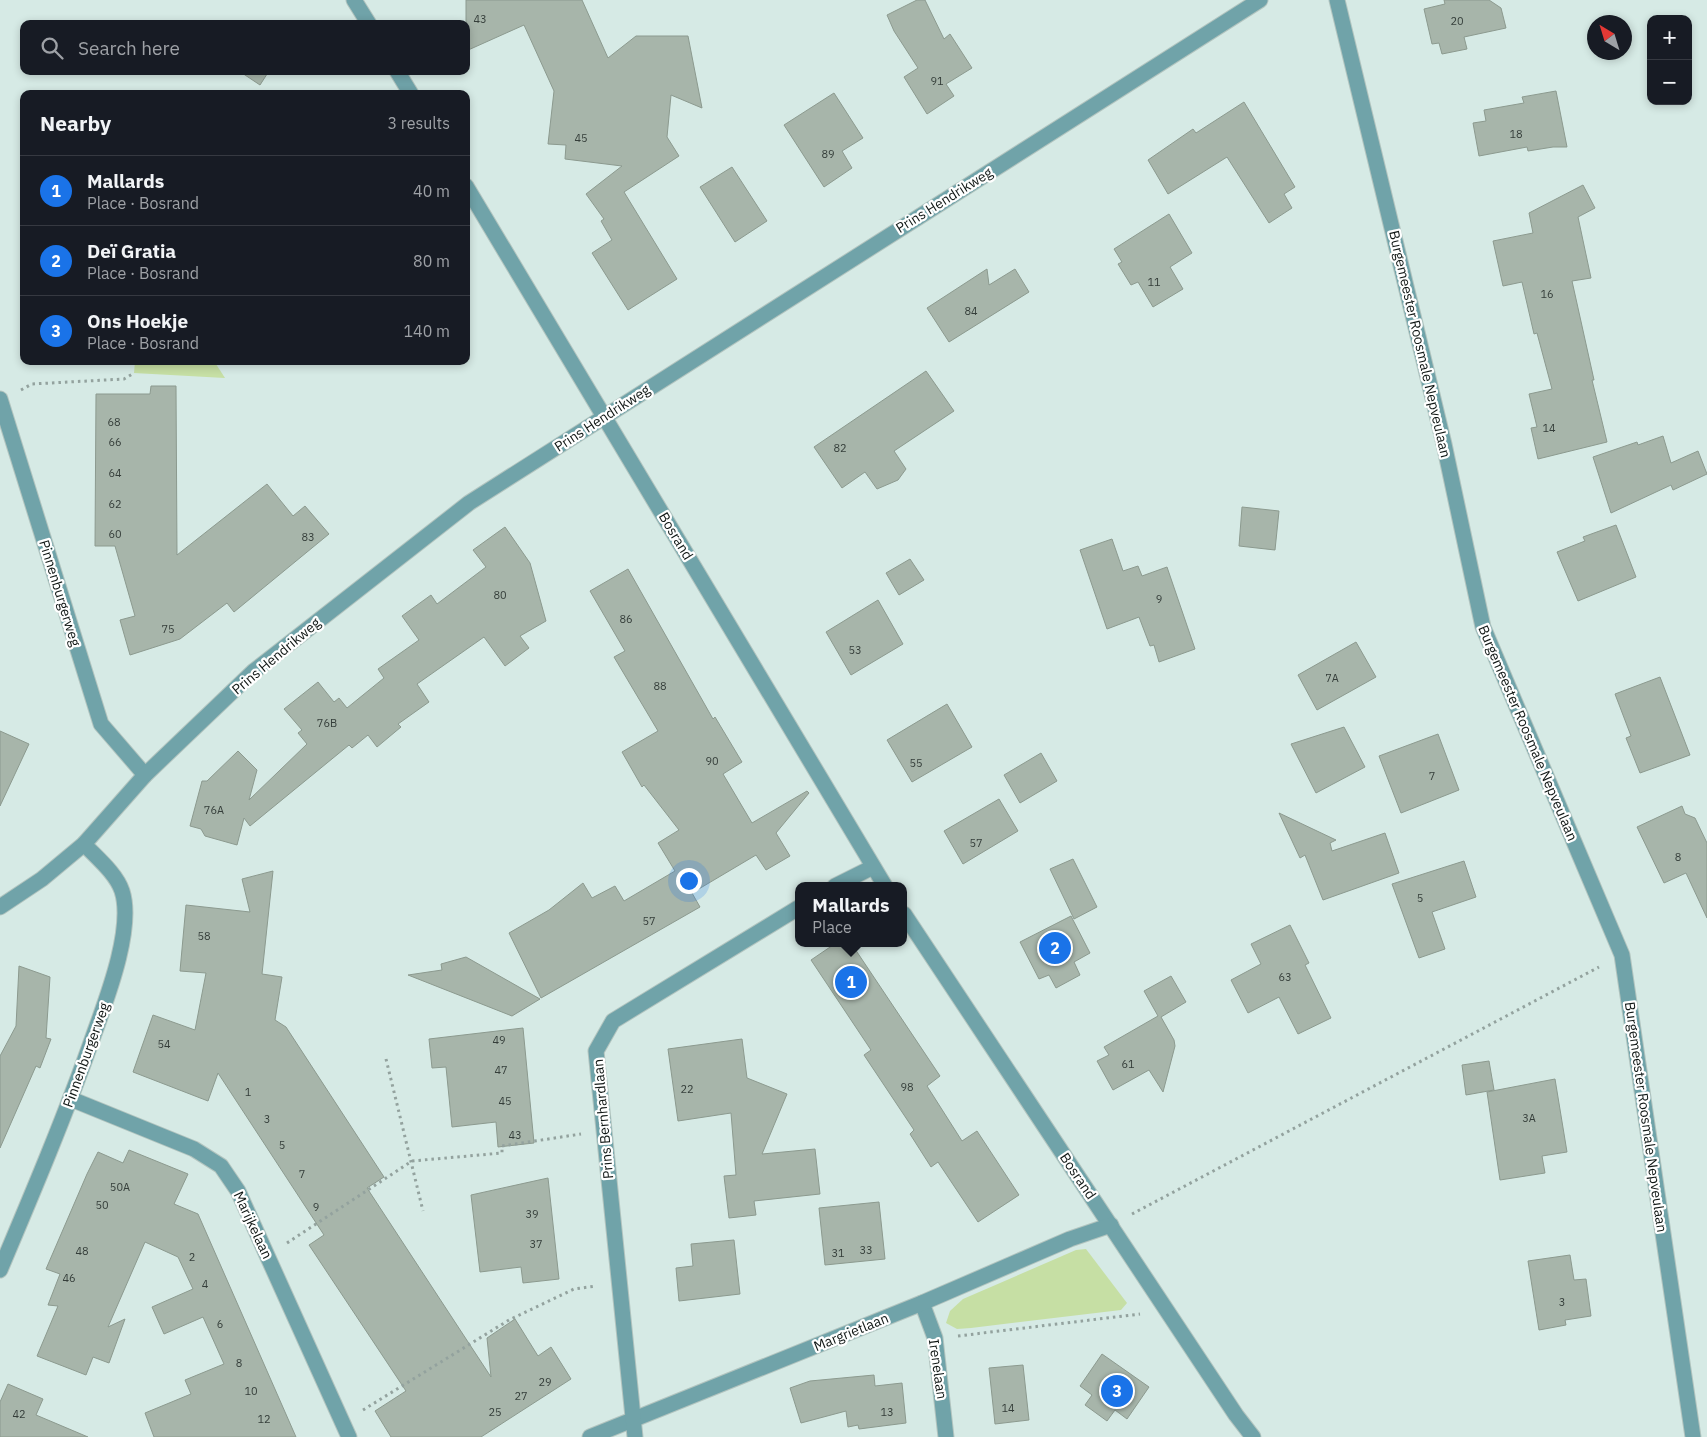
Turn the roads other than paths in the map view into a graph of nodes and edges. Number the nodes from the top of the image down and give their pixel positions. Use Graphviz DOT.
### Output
graph roads {
  1 [pos="354,0"];
  2 [pos="1260,0"];
  3 [pos="1337,0"];
  4 [pos="366,20"];
  5 [pos="399,75"];
  6 [pos="409,90"];
  7 [pos="470,193"];
  8 [pos="0,400"];
  9 [pos="605,416"];
  10 [pos="145,775"];
  11 [pos="84,844"];
  12 [pos="872,867"];
  13 [pos="843,882"];
  14 [pos="882,882"];
  15 [pos="0,907"];
  16 [pos="795,910"];
  17 [pos="907,919"];
  18 [pos="71,1099"];
  19 [pos="1111,1225"];
  20 [pos="0,1270"];
  21 [pos="922,1303"];
  22 [pos="634,1419"];
  23 [pos="345,1430"];
  24 [pos="590,1437"];
  25 [pos="636,1437"];
  26 [pos="946,1437"];
  27 [pos="1253,1437"];
  28 [pos="1694,1437"];
  1 -- 4 [label="street"];
  2 -- 9 [label="street, Prins Hendrikweg"];
  3 -- 28 [label="street, Burgemeester Roosmale Nepveulaan"];
  5 -- 6 [label="street"];
  7 -- 9 [label="street, Bosrand"];
  8 -- 10 [label="street, Pinnenburgerweg"];
  9 -- 10 [label="street, Prins Hendrikweg"];
  9 -- 12 [label="street, Bosrand"];
  10 -- 11 [label="street, Prins Hendrikweg"];
  11 -- 15 [label="street, Prins Hendrikweg"];
  11 -- 18 [label="street, Pinnenburgerweg"];
  12 -- 13 [label="street"];
  12 -- 14 [label="street, Bosrand"];
  16 -- 22 [label="street, Prins Bernhardlaan"];
  17 -- 19 [label="street, Bosrand"];
  18 -- 20 [label="street, Pinnenburgerweg"];
  18 -- 23 [label="street, Marijkelaan"];
  19 -- 21 [label="street, Margrietlaan"];
  19 -- 27 [label="street, Bosrand"];
  21 -- 22 [label="street, Margrietlaan"];
  21 -- 26 [label="street, Irenelaan"];
  22 -- 24 [label="street, Margrietlaan"];
  22 -- 25 [label="street, Prins Bernhardlaan"];
}
